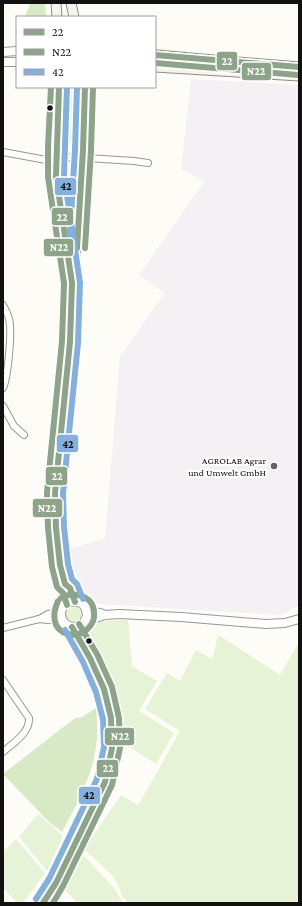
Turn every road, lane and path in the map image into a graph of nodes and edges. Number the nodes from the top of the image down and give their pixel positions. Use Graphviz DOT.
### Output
graph roads {
  1 [pos="56,3"];
  2 [pos="71,3"];
  3 [pos="57,16"];
  4 [pos="74,16"];
  5 [pos="16,51"];
  6 [pos="3,52"];
  7 [pos="156,55"];
  8 [pos="3,62"];
  9 [pos="16,62"];
  10 [pos="156,67"];
  11 [pos="299,67"];
  12 [pos="299,76"];
  13 [pos="59,88"];
  14 [pos="85,88"];
  15 [pos="3,152"];
  16 [pos="56,156"];
  17 [pos="83,158"];
  18 [pos="148,163"];
  19 [pos="72,283"];
  20 [pos="3,306"];
  21 [pos="3,388"];
  22 [pos="3,406"];
  23 [pos="24,435"];
  24 [pos="72,602"];
  25 [pos="62,615"];
  26 [pos="299,619"];
  27 [pos="81,621"];
  28 [pos="3,628"];
  29 [pos="3,680"];
  30 [pos="3,752"];
  31 [pos="43,903"];
  1 -- 3 [label="main road"];
  2 -- 4 [label="main road"];
  5 -- 6 [label="street"];
  7 -- 11 [label="main road"];
  8 -- 9 [label="street"];
  10 -- 12 [label="main road"];
  13 -- 16 [label="street"];
  14 -- 17 [label="street"];
  15 -- 16 [label="street"];
  16 -- 17 [label="street"];
  16 -- 19 [label="street"];
  17 -- 18 [label="street"];
  17 -- 19 [label="street"];
  19 -- 24 [label="street"];
  20 -- 21 [label="street"];
  22 -- 23 [label="street"];
  24 -- 25 [label="street"];
  24 -- 27 [label="street"];
  25 -- 27 [label="street"];
  25 -- 28 [label="street"];
  26 -- 27 [label="street"];
  27 -- 31 [label="street"];
  29 -- 30 [label="street"];
}
